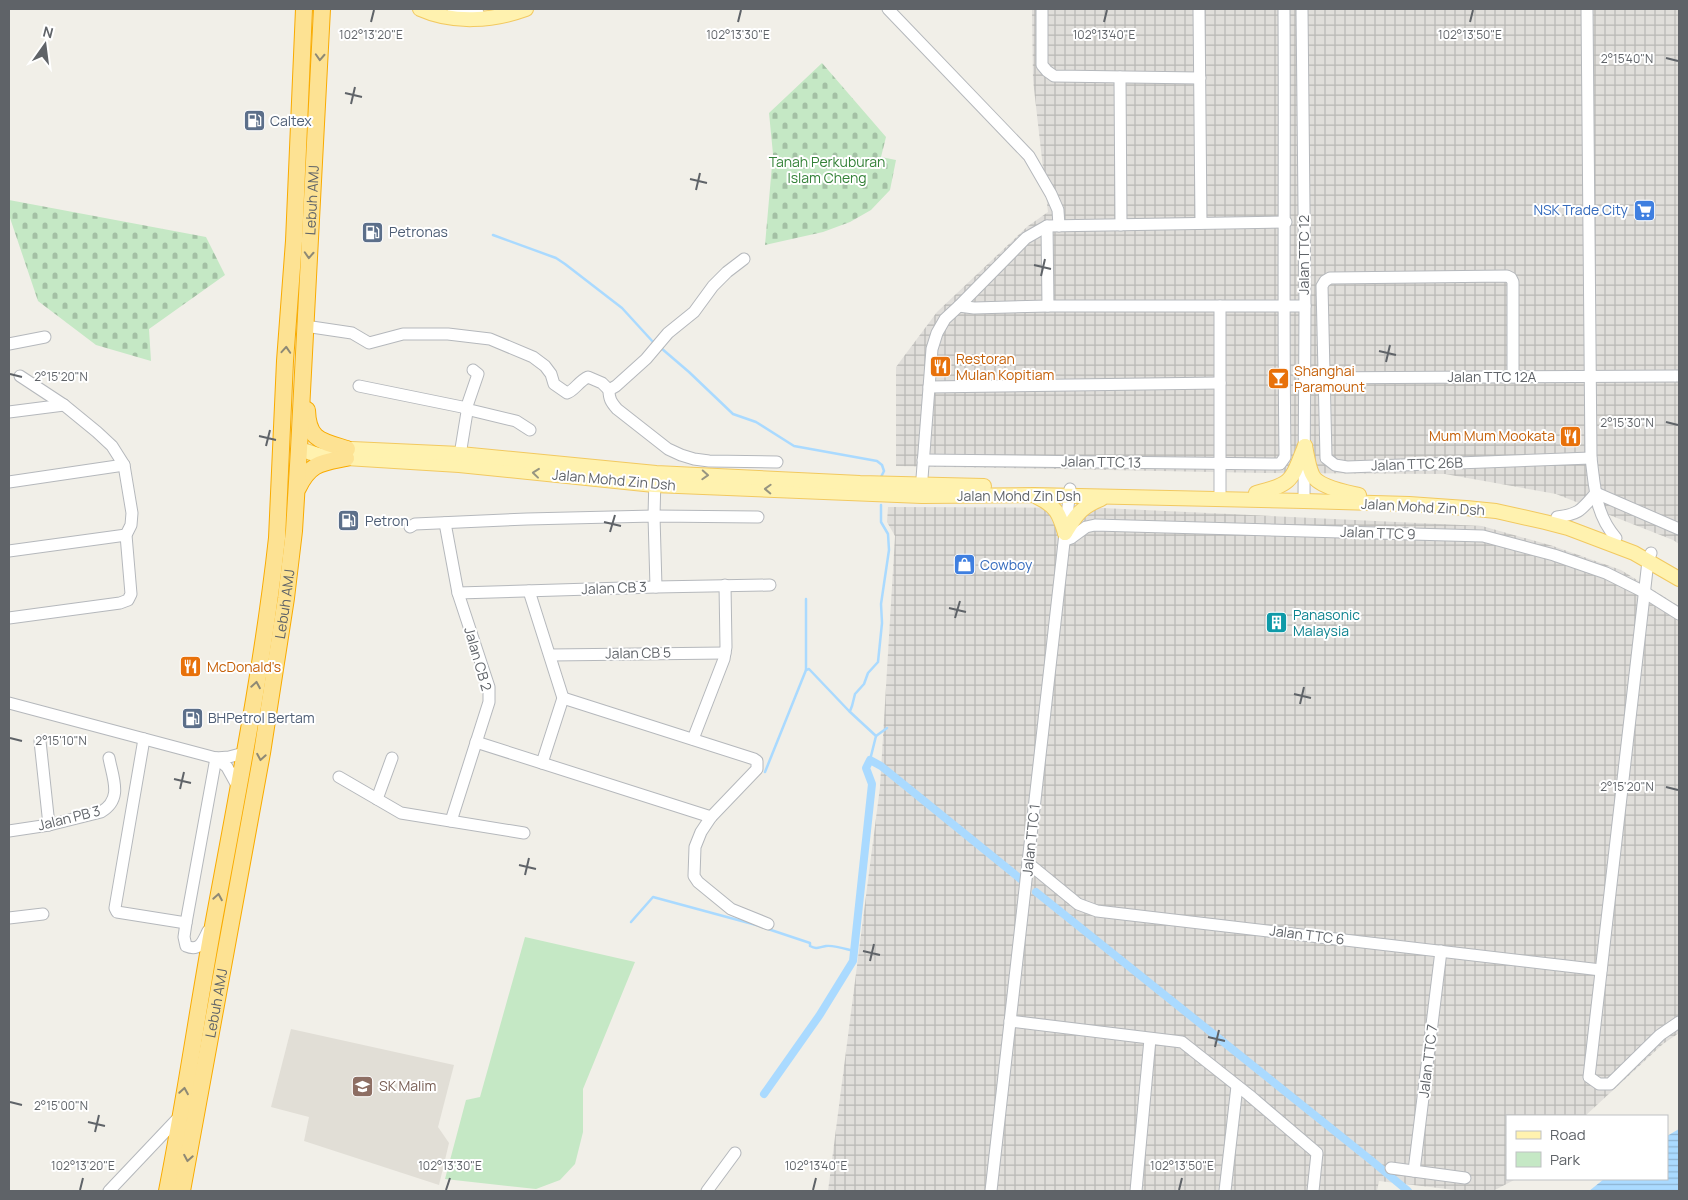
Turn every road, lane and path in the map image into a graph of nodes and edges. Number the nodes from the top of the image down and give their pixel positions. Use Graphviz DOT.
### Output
graph roads {
  1 [pos="304,9"];
  2 [pos="322,9"];
  3 [pos="420,9"];
  4 [pos="453,9"];
  5 [pos="526,9"];
  6 [pos="888,9"];
  7 [pos="1042,9"];
  8 [pos="1199,9"];
  9 [pos="1284,9"];
  10 [pos="1302,9"];
  11 [pos="1587,9"];
  12 [pos="505,16"];
  13 [pos="1120,77"];
  14 [pos="1200,78"];
  15 [pos="1286,222"];
  16 [pos="1201,223"];
  17 [pos="1121,225"];
  18 [pos="1046,226"];
  19 [pos="1059,226"];
  20 [pos="744,259"];
  21 [pos="960,306"];
  22 [pos="1048,306"];
  23 [pos="1220,306"];
  24 [pos="1284,306"];
  25 [pos="1305,306"];
  26 [pos="305,326"];
  27 [pos="44,337"];
  28 [pos="9,344"];
  29 [pos="473,370"];
  30 [pos="302,373"];
  31 [pos="20,376"];
  32 [pos="1592,376"];
  33 [pos="1679,376"];
  34 [pos="1513,377"];
  35 [pos="1305,378"];
  36 [pos="1324,378"];
  37 [pos="284,384"];
  38 [pos="1220,384"];
  39 [pos="359,386"];
  40 [pos="929,387"];
  41 [pos="609,390"];
  42 [pos="64,405"];
  43 [pos="466,409"];
  44 [pos="9,412"];
  45 [pos="530,430"];
  46 [pos="1305,446"];
  47 [pos="299,449"];
  48 [pos="346,454"];
  49 [pos="1591,458"];
  50 [pos="460,460"];
  51 [pos="923,460"];
  52 [pos="777,462"];
  53 [pos="1220,463"];
  54 [pos="124,464"];
  55 [pos="655,479"];
  56 [pos="9,482"];
  57 [pos="921,490"];
  58 [pos="1070,492"];
  59 [pos="1220,492"];
  60 [pos="296,493"];
  61 [pos="1256,493"];
  62 [pos="1596,493"];
  63 [pos="1034,495"];
  64 [pos="1359,495"];
  65 [pos="1106,497"];
  66 [pos="1304,498"];
  67 [pos="654,516"];
  68 [pos="758,517"];
  69 [pos="1557,517"];
  70 [pos="445,523"];
  71 [pos="410,527"];
  72 [pos="1679,529"];
  73 [pos="126,535"];
  74 [pos="1065,537"];
  75 [pos="1616,538"];
  76 [pos="9,551"];
  77 [pos="1649,557"];
  78 [pos="1679,569"];
  79 [pos="1679,579"];
  80 [pos="272,583"];
  81 [pos="725,585"];
  82 [pos="770,585"];
  83 [pos="656,587"];
  84 [pos="529,590"];
  85 [pos="1644,592"];
  86 [pos="458,594"];
  87 [pos="1679,614"];
  88 [pos="9,618"];
  89 [pos="725,652"];
  90 [pos="551,655"];
  91 [pos="563,698"];
  92 [pos="9,703"];
  93 [pos="144,739"];
  94 [pos="693,739"];
  95 [pos="40,741"];
  96 [pos="476,742"];
  97 [pos="244,753"];
  98 [pos="109,758"];
  99 [pos="216,758"];
  100 [pos="392,758"];
  101 [pos="542,763"];
  102 [pos="339,778"];
  103 [pos="238,787"];
  104 [pos="377,799"];
  105 [pos="712,817"];
  106 [pos="451,821"];
  107 [pos="49,825"];
  108 [pos="9,831"];
  109 [pos="524,833"];
  110 [pos="1028,863"];
  111 [pos="43,914"];
  112 [pos="9,918"];
  113 [pos="186,923"];
  114 [pos="768,924"];
  115 [pos="212,928"];
  116 [pos="1441,951"];
  117 [pos="1601,970"];
  118 [pos="1010,1021"];
  119 [pos="1679,1022"];
  120 [pos="1150,1039"];
  121 [pos="1237,1086"];
  122 [pos="181,1115"];
  123 [pos="735,1153"];
  124 [pos="1391,1168"];
  125 [pos="1414,1171"];
  126 [pos="1466,1178"];
  127 [pos="109,1191"];
  128 [pos="167,1191"];
  129 [pos="182,1191"];
  130 [pos="707,1191"];
  131 [pos="991,1191"];
  132 [pos="1136,1191"];
  133 [pos="1225,1191"];
  134 [pos="1313,1191"];
  37 -- 1 [label="highway, Lebuh AMJ, one-way"];
  2 -- 26 [label="highway, Lebuh AMJ, one-way"];
  3 -- 12 [label="main road"];
  4 -- 12 [label="street"];
  5 -- 12 [label="main road"];
  6 -- 19 [label="street"];
  7 -- 13 [label="street"];
  8 -- 14 [label="street"];
  9 -- 15 [label="street"];
  10 -- 25 [label="street, Jalan TTC 12"];
  11 -- 32 [label="street"];
  13 -- 14 [label="street"];
  13 -- 17 [label="street"];
  14 -- 16 [label="street"];
  15 -- 16 [label="street"];
  15 -- 24 [label="street"];
  16 -- 17 [label="street"];
  17 -- 19 [label="street"];
  18 -- 19 [label="street"];
  18 -- 21 [label="street"];
  18 -- 22 [label="street"];
  20 -- 41 [label="street"];
  21 -- 22 [label="street"];
  21 -- 40 [label="street"];
  22 -- 23 [label="street"];
  23 -- 24 [label="street"];
  23 -- 38 [label="street"];
  24 -- 25 [label="street"];
  24 -- 53 [label="street, Jalan TTC 13"];
  25 -- 35 [label="street, Jalan TTC 12"];
  26 -- 30 [label="highway, Lebuh AMJ"];
  26 -- 41 [label="street"];
  27 -- 28 [label="street"];
  29 -- 43 [label="street"];
  30 -- 47 [label="highway, Lebuh AMJ"];
  30 -- 48 [label="highway"];
  31 -- 42 [label="street"];
  32 -- 33 [label="street, Jalan TTC 12A"];
  32 -- 34 [label="street, Jalan TTC 12A"];
  32 -- 49 [label="street"];
  34 -- 36 [label="street, Jalan TTC 12A"];
  34 -- 36 [label="street"];
  35 -- 36 [label="street, Jalan TTC 12A"];
  35 -- 46 [label="street, Jalan TTC 12"];
  36 -- 49 [label="street, Jalan TTC 26B"];
  37 -- 47 [label="highway"];
  37 -- 80 [label="highway, Lebuh AMJ"];
  38 -- 40 [label="street"];
  38 -- 53 [label="street"];
  39 -- 43 [label="street"];
  40 -- 51 [label="street"];
  41 -- 52 [label="street"];
  42 -- 44 [label="street"];
  42 -- 54 [label="street"];
  43 -- 45 [label="street"];
  43 -- 50 [label="street"];
  46 -- 61 [label="main road"];
  46 -- 64 [label="main road"];
  46 -- 66 [label="street, Jalan TTC 12"];
  47 -- 48 [label="main road, Jalan Mohd Zin Dsh"];
  47 -- 60 [label="highway, Lebuh AMJ"];
  47 -- 80 [label="highway"];
  48 -- 50 [label="main road, Jalan Mohd Zin Dsh"];
  48 -- 60 [label="highway"];
  49 -- 62 [label="street"];
  50 -- 55 [label="main road, Jalan Mohd Zin Dsh"];
  51 -- 53 [label="street, Jalan TTC 13"];
  51 -- 57 [label="street"];
  53 -- 59 [label="street"];
  54 -- 56 [label="street"];
  54 -- 73 [label="street"];
  55 -- 57 [label="main road, Jalan Mohd Zin Dsh"];
  55 -- 67 [label="street"];
  57 -- 58 [label="main road, Jalan Mohd Zin Dsh"];
  57 -- 63 [label="main road, Jalan Mohd Zin Dsh"];
  58 -- 59 [label="main road, Jalan Mohd Zin Dsh"];
  58 -- 63 [label="main road, Jalan Mohd Zin Dsh"];
  58 -- 65 [label="main road, Jalan Mohd Zin Dsh"];
  58 -- 74 [label="street, Jalan TTC 1"];
  59 -- 61 [label="main road, Jalan Mohd Zin Dsh"];
  60 -- 129 [label="highway, Lebuh AMJ, one-way"];
  61 -- 66 [label="main road, Jalan Mohd Zin Dsh"];
  62 -- 69 [label="street"];
  62 -- 72 [label="street"];
  62 -- 75 [label="street"];
  63 -- 74 [label="main road"];
  64 -- 66 [label="main road, Jalan Mohd Zin Dsh"];
  64 -- 69 [label="main road, Jalan Mohd Zin Dsh"];
  65 -- 66 [label="main road, Jalan Mohd Zin Dsh"];
  65 -- 74 [label="main road"];
  66 -- 77 [label="main road, Jalan Mohd Zin Dsh"];
  67 -- 68 [label="street"];
  67 -- 70 [label="street"];
  67 -- 83 [label="street"];
  69 -- 75 [label="main road, Jalan Mohd Zin Dsh"];
  70 -- 71 [label="street"];
  70 -- 86 [label="street, Jalan CB 2"];
  73 -- 76 [label="street"];
  73 -- 88 [label="street"];
  74 -- 85 [label="street, Jalan TTC 9"];
  74 -- 110 [label="street, Jalan TTC 1"];
  75 -- 77 [label="main road, Jalan Mohd Zin Dsh"];
  77 -- 78 [label="main road, Jalan Mohd Zin Dsh"];
  77 -- 79 [label="main road, Jalan Mohd Zin Dsh"];
  77 -- 85 [label="street"];
  97 -- 80 [label="highway, Lebuh AMJ, one-way"];
  81 -- 82 [label="street, Jalan CB 3"];
  81 -- 83 [label="street, Jalan CB 3"];
  81 -- 89 [label="street"];
  83 -- 84 [label="street, Jalan CB 3"];
  84 -- 86 [label="street, Jalan CB 3"];
  84 -- 90 [label="street"];
  85 -- 87 [label="street, Jalan TTC 9"];
  85 -- 117 [label="street"];
  86 -- 96 [label="street, Jalan CB 2"];
  89 -- 90 [label="street, Jalan CB 5"];
  89 -- 94 [label="street"];
  90 -- 91 [label="street"];
  91 -- 94 [label="street"];
  91 -- 101 [label="street"];
  92 -- 93 [label="street"];
  93 -- 99 [label="street"];
  93 -- 113 [label="street"];
  94 -- 105 [label="street"];
  95 -- 107 [label="street"];
  96 -- 101 [label="street"];
  96 -- 106 [label="street, Jalan CB 2"];
  97 -- 99 [label="street"];
  97 -- 103 [label="highway, Lebuh AMJ"];
  98 -- 107 [label="street, Jalan PB 3"];
  99 -- 103 [label="street"];
  99 -- 113 [label="street"];
  100 -- 104 [label="street"];
  101 -- 105 [label="street"];
  102 -- 104 [label="street"];
  115 -- 103 [label="highway, Lebuh AMJ, one-way"];
  104 -- 106 [label="street"];
  105 -- 114 [label="street"];
  106 -- 109 [label="street"];
  107 -- 108 [label="street, Jalan PB 3"];
  110 -- 116 [label="street, Jalan TTC 6"];
  110 -- 118 [label="street, Jalan TTC 1"];
  111 -- 112 [label="street"];
  113 -- 115 [label="street"];
  122 -- 115 [label="highway, Lebuh AMJ, one-way"];
  116 -- 117 [label="street, Jalan TTC 6"];
  116 -- 125 [label="street, Jalan TTC 7"];
  117 -- 119 [label="street"];
  118 -- 120 [label="street"];
  118 -- 131 [label="street, Jalan TTC 1"];
  120 -- 121 [label="street"];
  120 -- 132 [label="street"];
  121 -- 133 [label="street"];
  121 -- 134 [label="street"];
  122 -- 127 [label="street"];
  122 -- 128 [label="highway, Lebuh AMJ"];
  123 -- 130 [label="street"];
  124 -- 125 [label="street"];
  125 -- 126 [label="street"];
}
